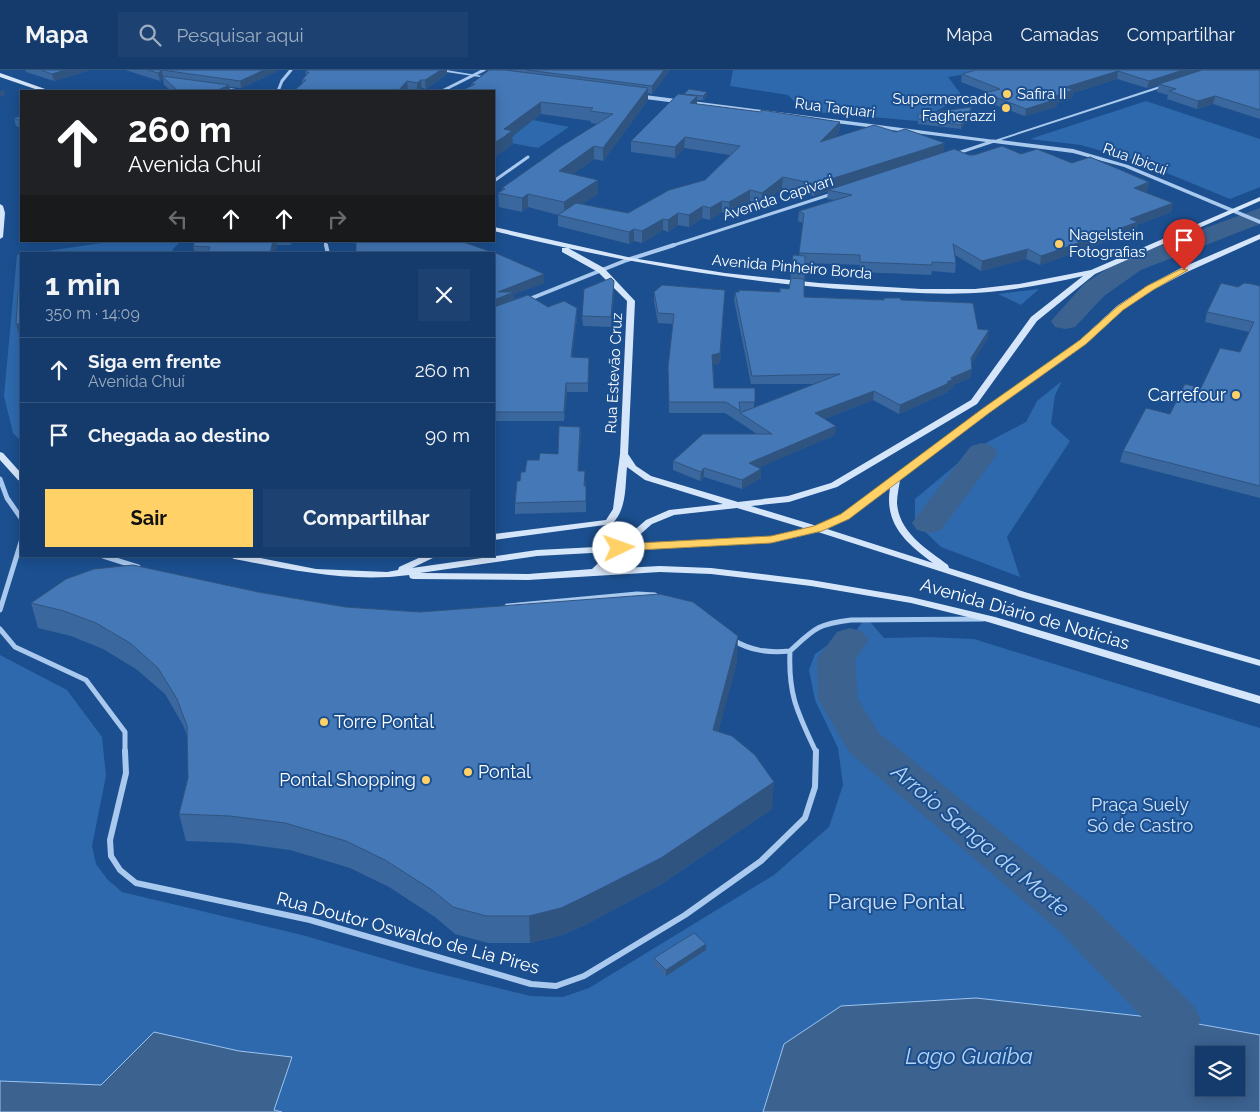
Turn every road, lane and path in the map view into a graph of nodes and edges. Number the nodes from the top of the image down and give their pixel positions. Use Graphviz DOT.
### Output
graph roads {
  1 [pos="291,70"];
  2 [pos="435,70"];
  3 [pos="484,70"];
  4 [pos="0,75"];
  5 [pos="471,75"];
  6 [pos="500,78"];
  7 [pos="1179,82"];
  8 [pos="220,89"];
  9 [pos="43,90"];
  10 [pos="230,90"];
  11 [pos="278,90"];
  12 [pos="444,90"];
  13 [pos="627,94"];
  14 [pos="994,140"];
  15 [pos="952,154"];
  16 [pos="528,157"];
  17 [pos="495,180"];
  18 [pos="841,191"];
  19 [pos="1260,199"];
  20 [pos="0,206"];
  21 [pos="1230,211"];
  22 [pos="1243,216"];
  23 [pos="1259,222"];
  24 [pos="495,229"];
  25 [pos="1260,236"];
  26 [pos="0,237"];
  27 [pos="553,244"];
  28 [pos="627,260"];
  29 [pos="601,270"];
  30 [pos="1092,272"];
  31 [pos="521,302"];
  32 [pos="624,454"];
  33 [pos="0,455"];
  34 [pos="20,477"];
  35 [pos="896,478"];
  36 [pos="0,479"];
  37 [pos="738,506"];
  38 [pos="20,517"];
  39 [pos="818,529"];
  40 [pos="495,537"];
  41 [pos="20,545"];
  42 [pos="619,548"];
  43 [pos="106,557"];
  44 [pos="239,557"];
  45 [pos="430,557"];
  46 [pos="141,567"];
  47 [pos="595,572"];
  48 [pos="952,572"];
  49 [pos="387,575"];
  50 [pos="664,597"];
  51 [pos="497,606"];
  52 [pos="0,610"];
  53 [pos="991,619"];
  54 [pos="0,629"];
  55 [pos="725,635"];
  56 [pos="790,651"];
  57 [pos="1260,664"];
  58 [pos="1260,700"];
  1 -- 11 [label="street"];
  2 -- 5 [label="street"];
  3 -- 5 [label="street"];
  4 -- 9 [label="main road"];
  5 -- 6 [label="street"];
  5 -- 12 [label="street"];
  7 -- 14 [label="street"];
  8 -- 10 [label="street"];
  13 -- 14 [label="street, Rua Taquari"];
  14 -- 15 [label="street"];
  14 -- 21 [label="street, Rua Ibicuí"];
  16 -- 17 [label="street"];
  18 -- 28 [label="street, Avenida Capivari"];
  19 -- 21 [label="main road"];
  20 -- 26 [label="main road"];
  21 -- 22 [label="street, Rua Ibicuí"];
  21 -- 30 [label="main road"];
  22 -- 23 [label="street, Rua Ibicuí"];
  24 -- 27 [label="main road, Avenida Pinheiro Borda"];
  25 -- 35 [label="main road"];
  27 -- 28 [label="main road, Avenida Pinheiro Borda"];
  27 -- 29 [label="main road, Rua Estevão Cruz"];
  28 -- 29 [label="street, Avenida Capivari"];
  28 -- 30 [label="main road, Avenida Pinheiro Borda"];
  29 -- 31 [label="street, Avenida Capivari"];
  29 -- 32 [label="main road, Rua Estevão Cruz"];
  30 -- 37 [label="main road"];
  32 -- 37 [label="main road, Avenida Diário de Notícias"];
  32 -- 40 [label="main road, Rua Estevão Cruz"];
  33 -- 34 [label="main road"];
  35 -- 39 [label="main road"];
  35 -- 48 [label="main road"];
  36 -- 38 [label="street"];
  37 -- 39 [label="main road, Avenida Diário de Notícias"];
  37 -- 42 [label="main road"];
  39 -- 42 [label="main road"];
  39 -- 48 [label="main road, Avenida Diário de Notícias"];
  41 -- 52 [label="street"];
  42 -- 47 [label="main road"];
  42 -- 49 [label="main road"];
  43 -- 46 [label="street"];
  44 -- 49 [label="main road"];
  45 -- 49 [label="main road"];
  47 -- 49 [label="main road, Avenida Diário de Notícias"];
  47 -- 53 [label="main road, Avenida Diário de Notícias"];
  48 -- 57 [label="main road, Avenida Diário de Notícias"];
  50 -- 51 [label="street"];
  53 -- 56 [label="street"];
  53 -- 58 [label="main road, Avenida Diário de Notícias"];
  54 -- 56 [label="street, Rua Doutor Oswaldo de Lia Pires"];
  55 -- 56 [label="street"];
}
